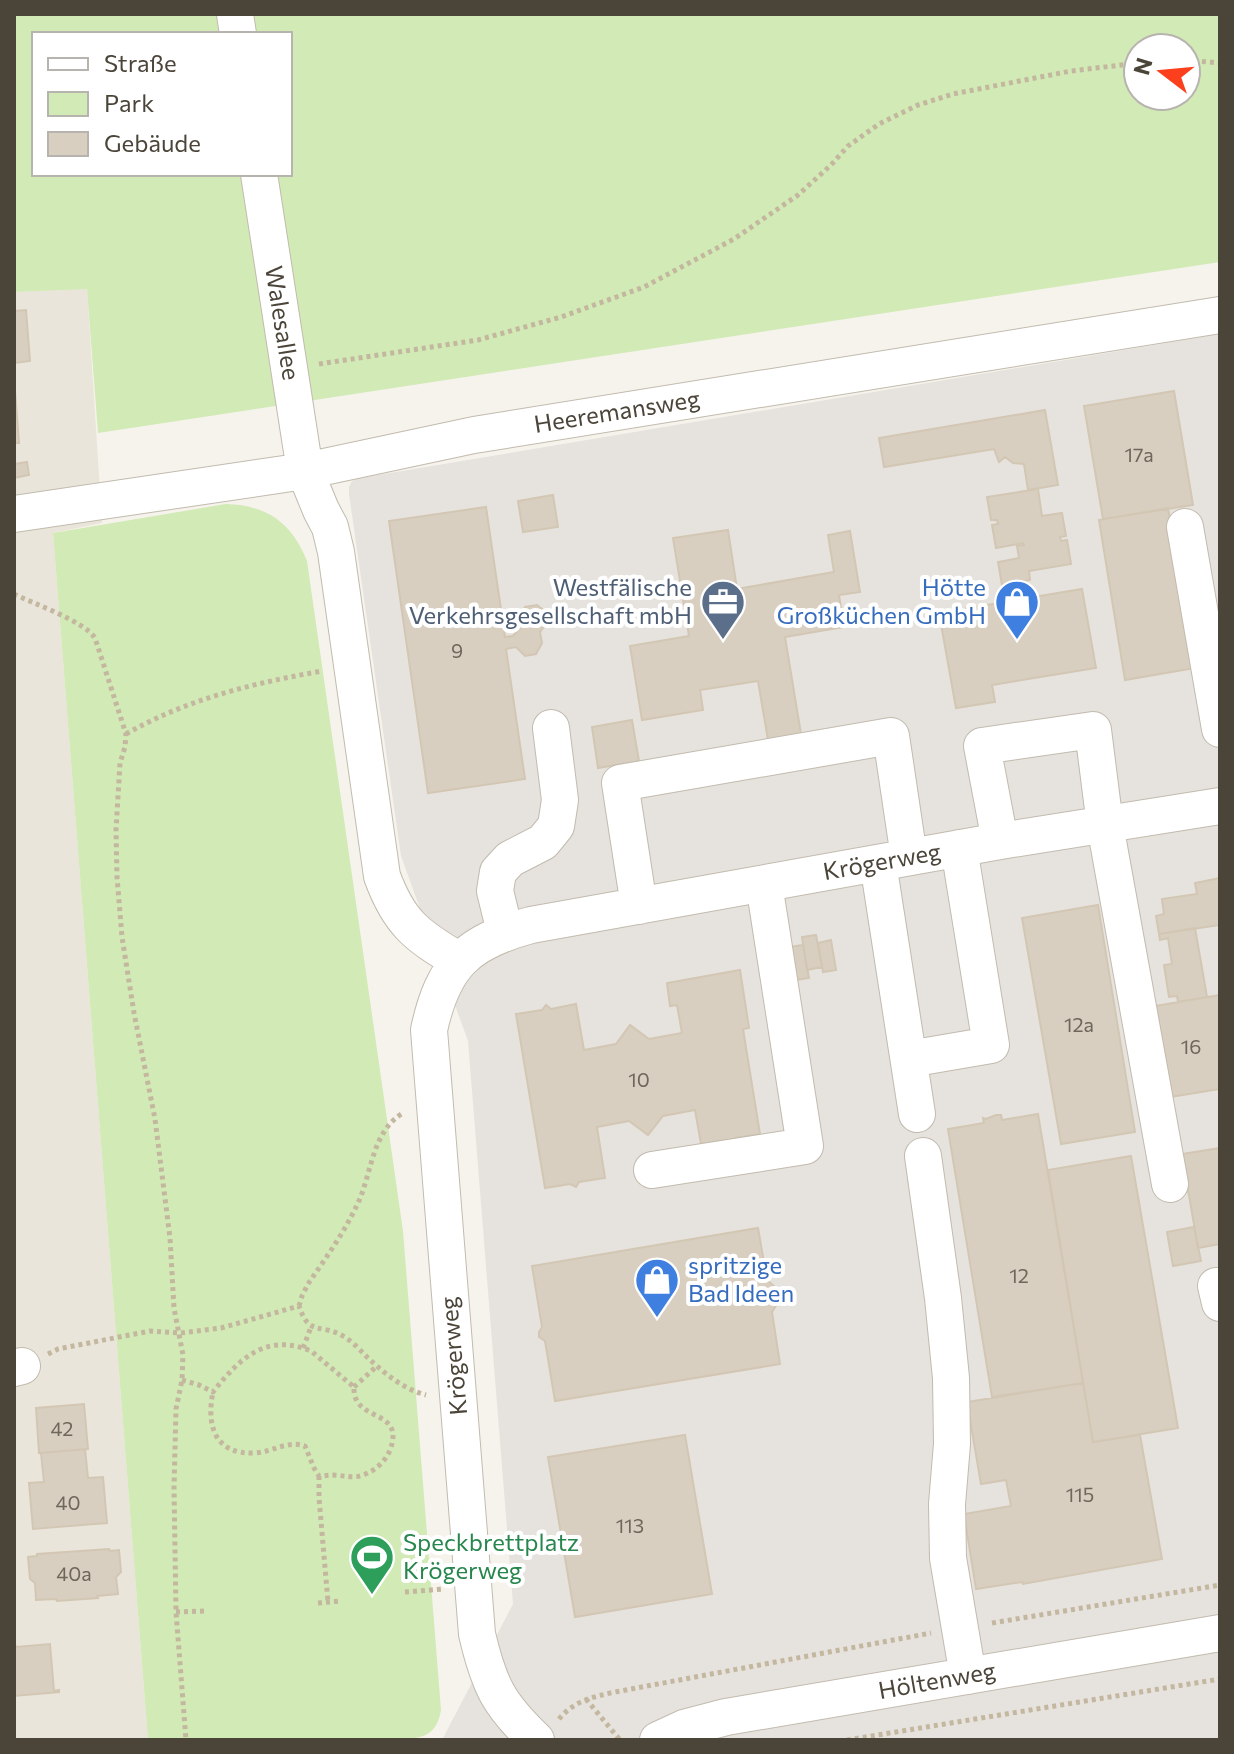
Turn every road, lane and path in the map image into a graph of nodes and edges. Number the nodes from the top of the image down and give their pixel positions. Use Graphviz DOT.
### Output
graph roads {
  1 [pos="1122,65"];
  2 [pos="259,176"];
  3 [pos="1220,315"];
  4 [pos="290,369"];
  5 [pos="305,471"];
  6 [pos="14,514"];
  7 [pos="1185,527"];
  8 [pos="14,594"];
  9 [pos="353,662"];
  10 [pos="551,728"];
  11 [pos="1220,729"];
  12 [pos="126,734"];
  13 [pos="1220,806"];
  14 [pos="1105,825"];
  15 [pos="1000,841"];
  16 [pos="959,848"];
  17 [pos="894,860"];
  18 [pos="764,884"];
  19 [pos="639,906"];
  20 [pos="505,932"];
  21 [pos="458,960"];
  22 [pos="909,1059"];
  23 [pos="433,1096"];
  24 [pos="917,1114"];
  25 [pos="923,1156"];
  26 [pos="652,1170"];
  27 [pos="1170,1184"];
  28 [pos="299,1306"];
  29 [pos="311,1327"];
  30 [pos="180,1333"];
  31 [pos="303,1348"];
  32 [pos="377,1366"];
  33 [pos="18,1367"];
  34 [pos="182,1380"];
  35 [pos="354,1387"];
  36 [pos="213,1392"];
  37 [pos="458,1403"];
  38 [pos="319,1476"];
  39 [pos="1220,1585"];
  40 [pos="431,1590"];
  41 [pos="405,1592"];
  42 [pos="340,1601"];
  43 [pos="328,1602"];
  44 [pos="318,1603"];
  45 [pos="207,1611"];
  46 [pos="176,1612"];
  47 [pos="960,1628"];
  48 [pos="1220,1633"];
  49 [pos="968,1676"];
  50 [pos="1220,1679"];
  51 [pos="586,1699"];
  52 [pos="547,1730"];
  53 [pos="186,1740"];
  54 [pos="620,1740"];
  55 [pos="658,1740"];
  56 [pos="847,1740"];
  1 -- 4 [label="path"];
  2 -- 4 [label="street, Walesallee"];
  3 -- 5 [label="street, Heeremansweg"];
  4 -- 5 [label="street, Walesallee"];
  5 -- 6 [label="street, Heeremansweg"];
  5 -- 9 [label="street"];
  7 -- 11 [label="street"];
  8 -- 12 [label="path"];
  9 -- 12 [label="path"];
  9 -- 21 [label="street"];
  10 -- 20 [label="street"];
  12 -- 30 [label="path"];
  13 -- 14 [label="street, Krögerweg"];
  14 -- 15 [label="street, Krögerweg"];
  14 -- 15 [label="street"];
  14 -- 27 [label="street"];
  15 -- 16 [label="street, Krögerweg"];
  16 -- 17 [label="street, Krögerweg"];
  16 -- 22 [label="street"];
  17 -- 18 [label="street, Krögerweg"];
  17 -- 19 [label="street"];
  17 -- 22 [label="street"];
  18 -- 19 [label="street, Krögerweg"];
  18 -- 26 [label="street"];
  19 -- 20 [label="street, Krögerweg"];
  20 -- 21 [label="street, Krögerweg"];
  21 -- 23 [label="street, Krögerweg"];
  22 -- 24 [label="street"];
  23 -- 28 [label="path"];
  23 -- 37 [label="street, Krögerweg"];
  25 -- 47 [label="street"];
  28 -- 29 [label="path"];
  28 -- 30 [label="path"];
  29 -- 31 [label="path"];
  29 -- 32 [label="path"];
  30 -- 33 [label="path"];
  30 -- 34 [label="path"];
  31 -- 35 [label="path"];
  31 -- 36 [label="path"];
  32 -- 35 [label="path"];
  32 -- 37 [label="path"];
  34 -- 36 [label="path"];
  34 -- 46 [label="path"];
  35 -- 38 [label="path"];
  36 -- 38 [label="path"];
  37 -- 52 [label="street, Krögerweg"];
  38 -- 43 [label="path"];
  39 -- 47 [label="path"];
  40 -- 41 [label="path"];
  42 -- 43 [label="path"];
  43 -- 44 [label="path"];
  45 -- 46 [label="path"];
  46 -- 53 [label="path"];
  47 -- 49 [label="street"];
  47 -- 51 [label="path"];
  48 -- 49 [label="street, Höltenweg"];
  49 -- 55 [label="street, Höltenweg"];
  50 -- 56 [label="path"];
  51 -- 52 [label="path"];
  51 -- 54 [label="path"];
}
